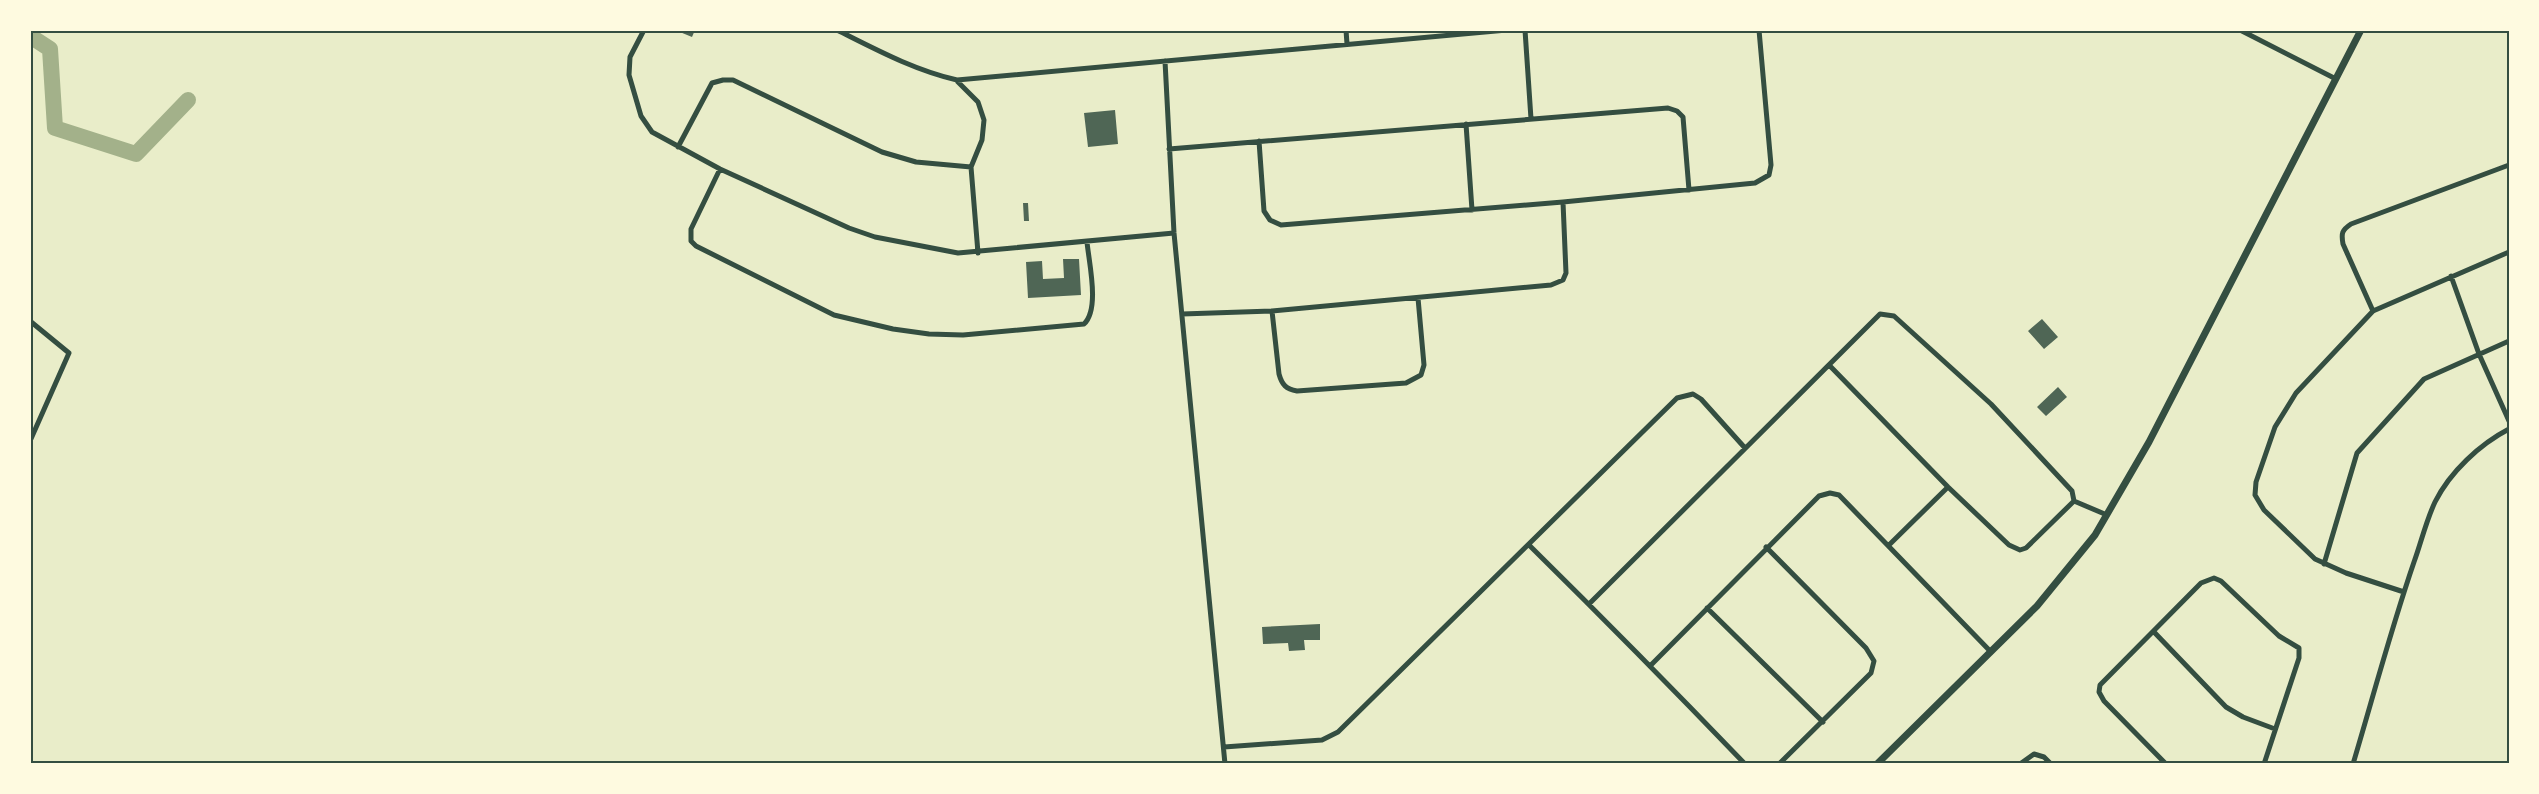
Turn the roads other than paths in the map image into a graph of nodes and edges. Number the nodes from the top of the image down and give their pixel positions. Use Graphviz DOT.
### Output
graph roads {
  1 [pos="837,30"];
  2 [pos="1346,30"];
  3 [pos="1507,30"];
  4 [pos="1526,30"];
  5 [pos="1759,30"];
  6 [pos="2240,30"];
  7 [pos="2361,30"];
  8 [pos="642,31"];
  9 [pos="1430,33"];
  10 [pos="1347,44"];
  11 [pos="1165,61"];
  12 [pos="2336,79"];
  13 [pos="957,80"];
  14 [pos="1531,119"];
  15 [pos="1466,124"];
  16 [pos="1259,141"];
  17 [pos="678,147"];
  18 [pos="1169,149"];
  19 [pos="2509,165"];
  20 [pos="971,167"];
  21 [pos="720,169"];
  22 [pos="1689,190"];
  23 [pos="1563,202"];
  24 [pos="1472,210"];
  25 [pos="1174,233"];
  26 [pos="1087,242"];
  27 [pos="2509,252"];
  28 [pos="978,253"];
  29 [pos="2451,276"];
  30 [pos="1418,298"];
  31 [pos="1272,310"];
  32 [pos="2373,311"];
  33 [pos="1182,315"];
  34 [pos="30,321"];
  35 [pos="2509,341"];
  36 [pos="2479,354"];
  37 [pos="1830,366"];
  38 [pos="2509,421"];
  39 [pos="2509,429"];
  40 [pos="30,441"];
  41 [pos="1745,448"];
  42 [pos="1948,487"];
  43 [pos="2074,501"];
  44 [pos="2107,515"];
  45 [pos="1529,545"];
  46 [pos="1889,545"];
  47 [pos="1766,548"];
  48 [pos="2324,564"];
  49 [pos="2404,592"];
  50 [pos="1588,603"];
  51 [pos="1707,608"];
  52 [pos="2154,632"];
  53 [pos="1991,652"];
  54 [pos="1651,665"];
  55 [pos="1823,722"];
  56 [pos="2275,729"];
  57 [pos="1224,747"];
  58 [pos="1225,764"];
  59 [pos="1745,764"];
  60 [pos="1779,764"];
  61 [pos="1877,764"];
  62 [pos="2020,764"];
  63 [pos="2051,764"];
  64 [pos="2166,764"];
  65 [pos="2264,764"];
  66 [pos="2354,764"];
  1 -- 13 [label="street"];
  2 -- 10 [label="street"];
  3 -- 9 [label="street"];
  4 -- 14 [label="street"];
  5 -- 22 [label="street"];
  6 -- 12 [label="street"];
  7 -- 12 [label="street"];
  8 -- 17 [label="street"];
  9 -- 10 [label="street"];
  10 -- 11 [label="street"];
  11 -- 13 [label="street"];
  11 -- 18 [label="street"];
  12 -- 44 [label="street"];
  13 -- 20 [label="street"];
  14 -- 15 [label="street"];
  14 -- 22 [label="street"];
  15 -- 16 [label="street"];
  15 -- 24 [label="street"];
  16 -- 18 [label="street"];
  16 -- 24 [label="street"];
  17 -- 20 [label="street"];
  17 -- 21 [label="street"];
  18 -- 25 [label="street"];
  19 -- 32 [label="street"];
  20 -- 28 [label="street"];
  21 -- 26 [label="street"];
  21 -- 28 [label="street"];
  22 -- 23 [label="street"];
  23 -- 24 [label="street"];
  23 -- 30 [label="street"];
  25 -- 26 [label="street"];
  25 -- 33 [label="street"];
  26 -- 28 [label="street"];
  27 -- 29 [label="street"];
  29 -- 32 [label="street"];
  29 -- 36 [label="street"];
  30 -- 31 [label="street"];
  30 -- 31 [label="street"];
  31 -- 33 [label="street"];
  32 -- 48 [label="street"];
  33 -- 57 [label="street"];
  34 -- 40 [label="street"];
  35 -- 36 [label="street"];
  36 -- 38 [label="street"];
  36 -- 48 [label="street"];
  37 -- 41 [label="street"];
  37 -- 42 [label="street"];
  37 -- 43 [label="street"];
  39 -- 49 [label="street"];
  41 -- 45 [label="street"];
  41 -- 50 [label="street"];
  42 -- 43 [label="street"];
  42 -- 46 [label="street"];
  43 -- 44 [label="street"];
  44 -- 53 [label="street"];
  45 -- 50 [label="street"];
  45 -- 57 [label="street"];
  46 -- 47 [label="street"];
  46 -- 53 [label="street"];
  47 -- 51 [label="street"];
  47 -- 55 [label="street"];
  48 -- 49 [label="street"];
  49 -- 66 [label="street"];
  50 -- 54 [label="street"];
  51 -- 54 [label="street"];
  51 -- 55 [label="street"];
  52 -- 56 [label="street"];
  52 -- 56 [label="street"];
  52 -- 64 [label="street"];
  53 -- 61 [label="street"];
  54 -- 59 [label="street"];
  55 -- 60 [label="street"];
  56 -- 65 [label="street"];
  57 -- 58 [label="street"];
  62 -- 63 [label="street"];
}
